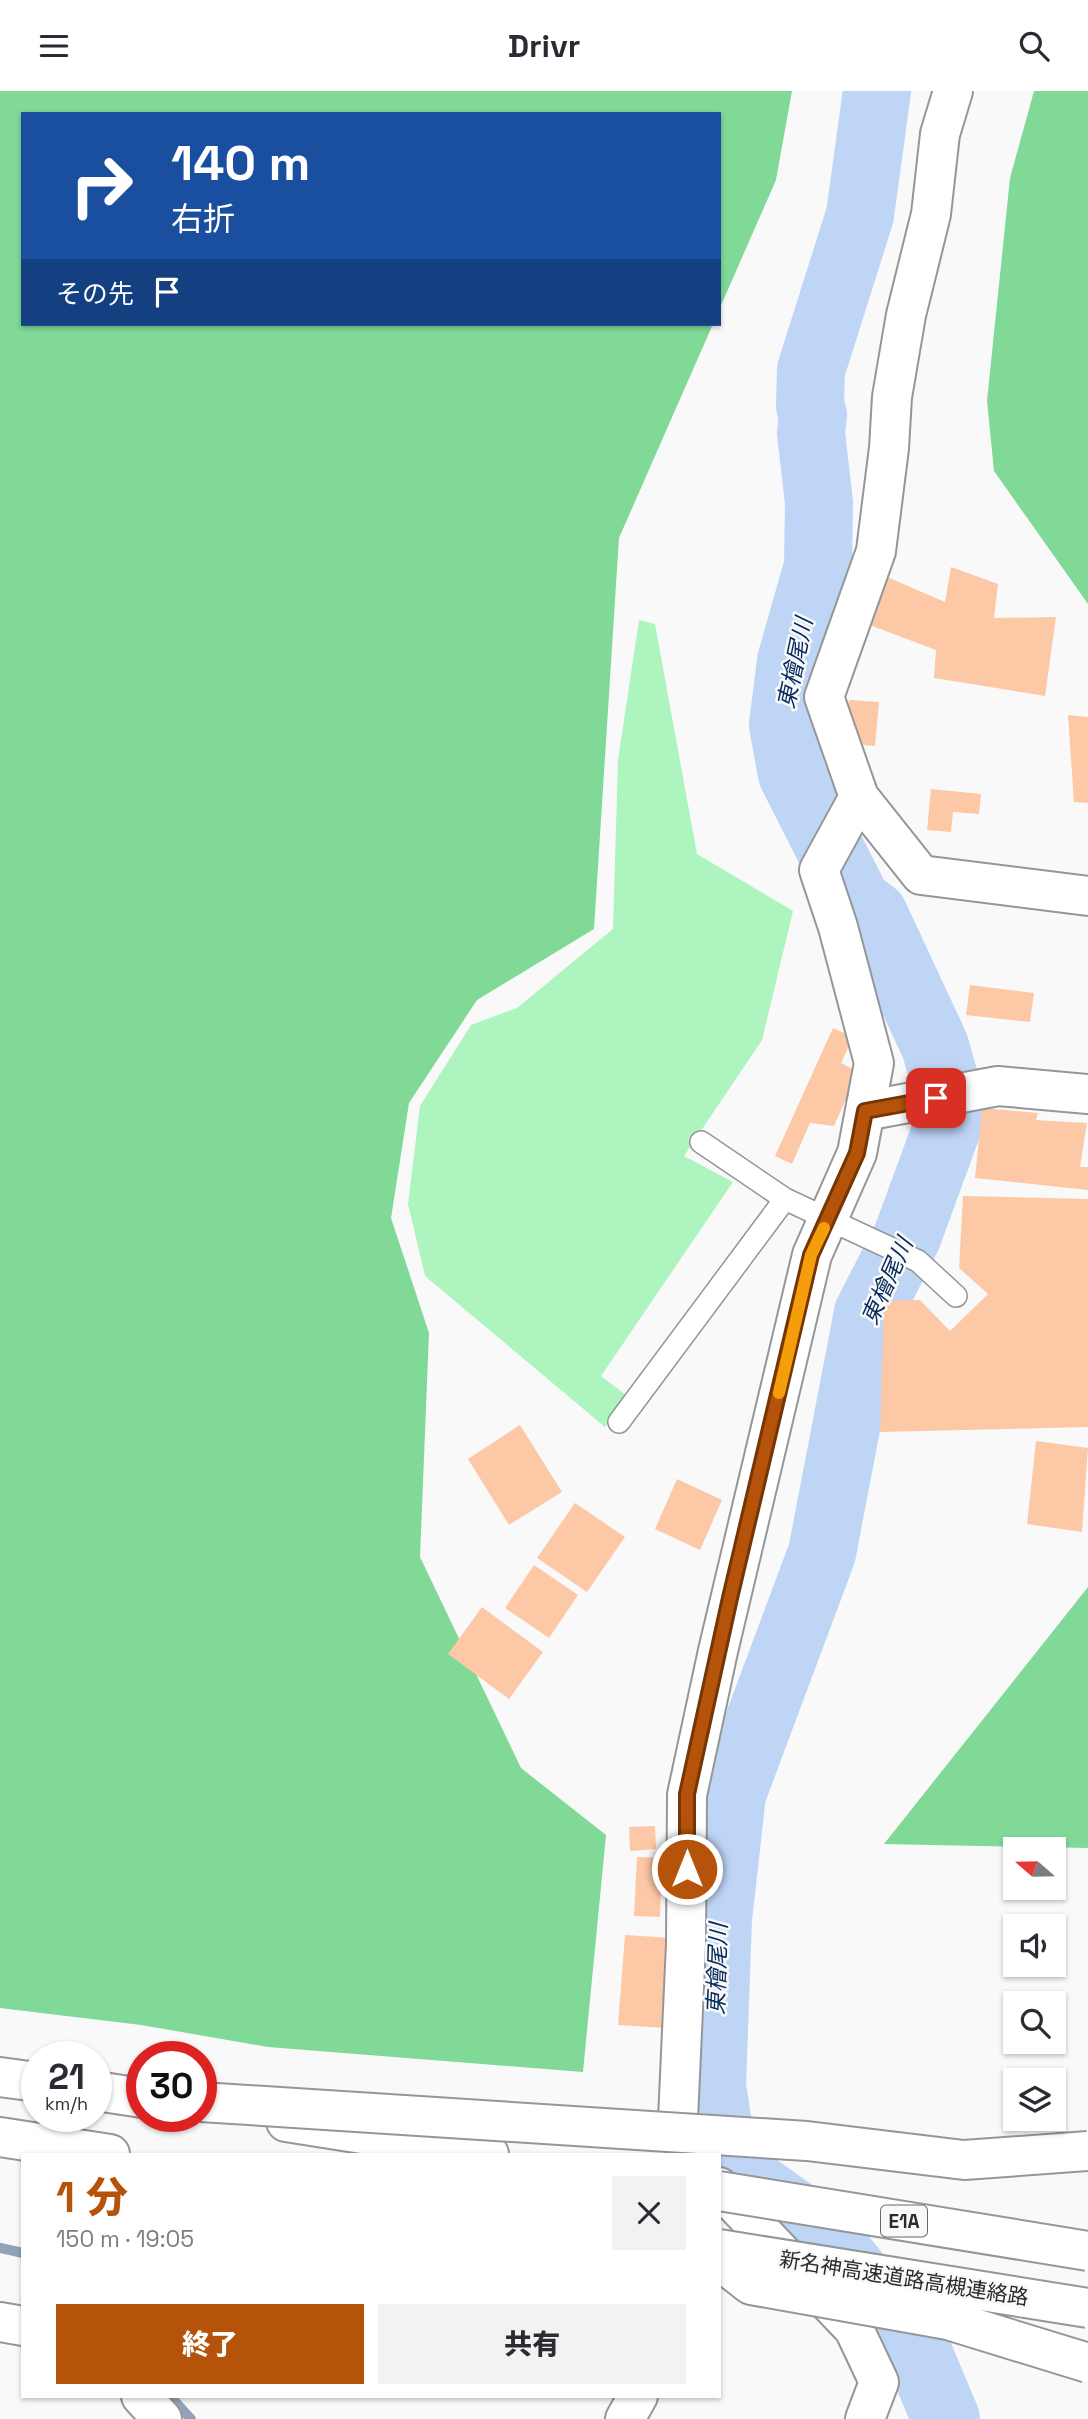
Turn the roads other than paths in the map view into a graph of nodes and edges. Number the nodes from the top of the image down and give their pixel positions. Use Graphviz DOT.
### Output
graph roads {
  1 [pos="953,91"];
  2 [pos="859,797"];
  3 [pos="1088,896"];
  4 [pos="1088,1094"];
  5 [pos="865,1111"];
  6 [pos="701,1142"];
  7 [pos="785,1199"];
  8 [pos="829,1217"];
  9 [pos="956,1296"];
  10 [pos="619,1422"];
  11 [pos="0,2077"];
  12 [pos="21,2080"];
  13 [pos="217,2103"];
  14 [pos="217,2111"];
  15 [pos="0,2137"];
  16 [pos="1088,2151"];
  17 [pos="104,2153"];
  18 [pos="483,2153"];
  19 [pos="693,2153"];
  20 [pos="721,2189"];
  21 [pos="721,2191"];
  22 [pos="721,2249"];
  23 [pos="1088,2251"];
  24 [pos="721,2262"];
  25 [pos="1088,2308"];
  26 [pos="0,2322"];
  27 [pos="21,2326"];
  28 [pos="1088,2363"];
  29 [pos="143,2398"];
  30 [pos="637,2398"];
  31 [pos="162,2419"];
  32 [pos="625,2419"];
  33 [pos="865,2419"];
  1 -- 2 [label="main road"];
  2 -- 3 [label="main road"];
  2 -- 5 [label="main road"];
  4 -- 5 [label="main road"];
  5 -- 8 [label="main road"];
  6 -- 7 [label="lane"];
  7 -- 8 [label="lane"];
  7 -- 10 [label="lane"];
  8 -- 9 [label="lane"];
  8 -- 19 [label="main road"];
  11 -- 12 [label="main road"];
  13 -- 16 [label="main road, bridge"];
  14 -- 18 [label="main road"];
  15 -- 17 [label="main road"];
  20 -- 23 [label="main road, E1A, bridge"];
  21 -- 33 [label="main road"];
  22 -- 25 [label="main road, 新名神高速道路高槻連絡路, bridge"];
  24 -- 28 [label="main road, bridge"];
  26 -- 27 [label="main road"];
  29 -- 31 [label="main road"];
  30 -- 32 [label="main road"];
}
